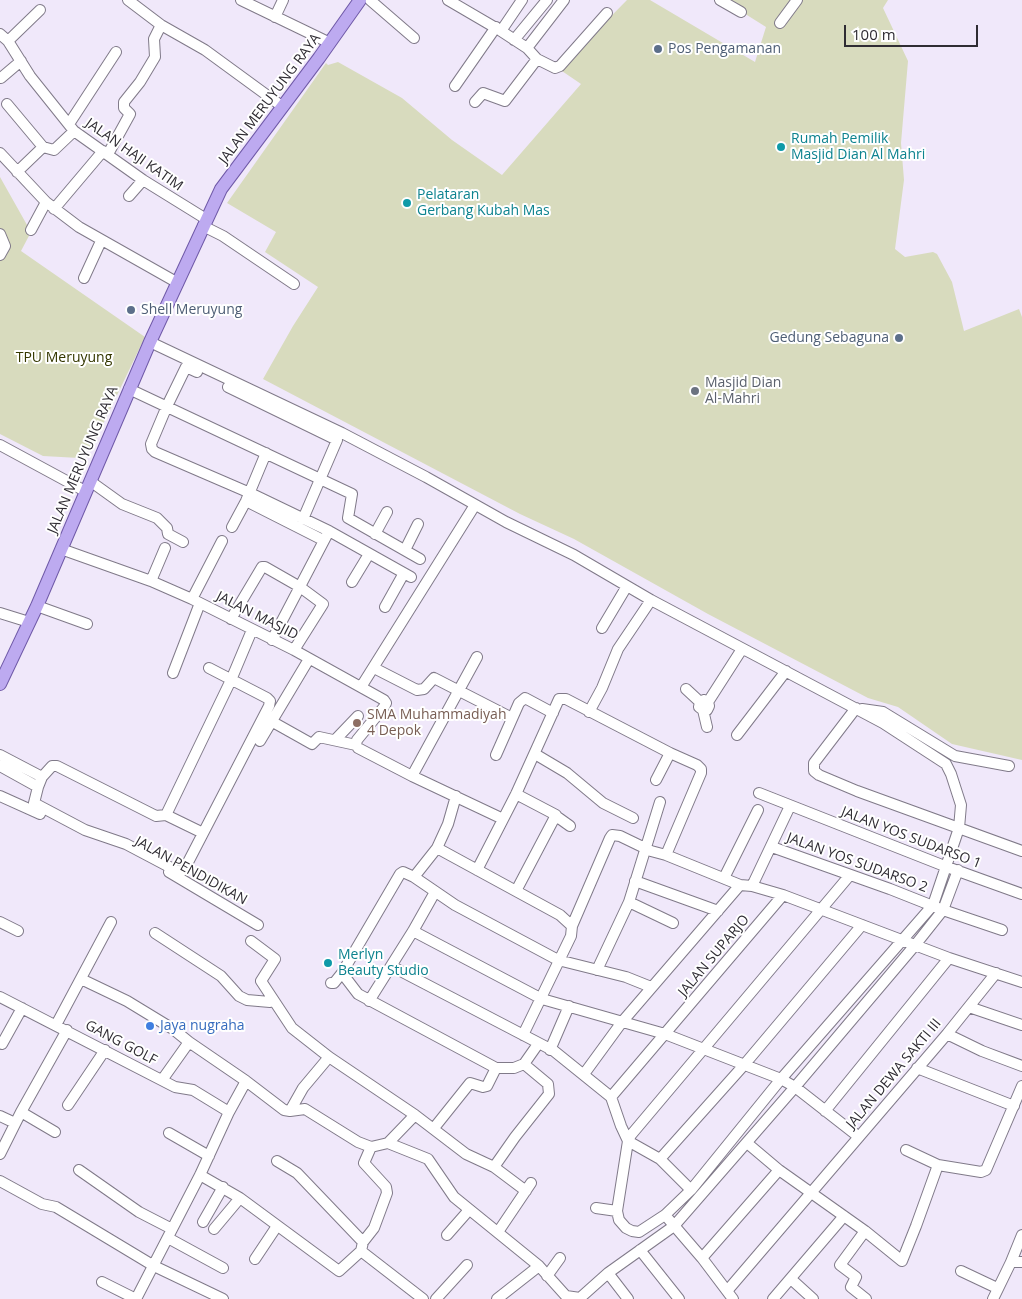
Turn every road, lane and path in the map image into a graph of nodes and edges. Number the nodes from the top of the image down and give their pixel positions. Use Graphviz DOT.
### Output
graph roads {
  1 [pos="128,0"];
  2 [pos="241,0"];
  3 [pos="283,0"];
  4 [pos="360,0"];
  5 [pos="370,0"];
  6 [pos="448,0"];
  7 [pos="522,0"];
  8 [pos="547,0"];
  9 [pos="564,0"];
  10 [pos="720,0"];
  11 [pos="797,0"];
  12 [pos="40,10"];
  13 [pos="741,12"];
  14 [pos="607,13"];
  15 [pos="275,17"];
  16 [pos="780,23"];
  17 [pos="161,25"];
  18 [pos="499,29"];
  19 [pos="4,38"];
  20 [pos="414,38"];
  21 [pos="514,40"];
  22 [pos="330,44"];
  23 [pos="527,48"];
  24 [pos="116,52"];
  25 [pos="537,60"];
  26 [pos="21,61"];
  27 [pos="1,78"];
  28 [pos="455,86"];
  29 [pos="475,102"];
  30 [pos="7,104"];
  31 [pos="283,107"];
  32 [pos="72,127"];
  33 [pos="43,147"];
  34 [pos="0,153"];
  35 [pos="106,153"];
  36 [pos="17,172"];
  37 [pos="143,180"];
  38 [pos="129,196"];
  39 [pos="50,205"];
  40 [pos="204,223"];
  41 [pos="31,230"];
  42 [pos="0,234"];
  43 [pos="101,241"];
  44 [pos="0,255"];
  45 [pos="84,278"];
  46 [pos="178,284"];
  47 [pos="294,284"];
  48 [pos="150,342"];
  49 [pos="129,389"];
  50 [pos="167,406"];
  51 [pos="0,445"];
  52 [pos="266,453"];
  53 [pos="320,480"];
  54 [pos="87,486"];
  55 [pos="248,497"];
  56 [pos="475,505"];
  57 [pos="387,512"];
  58 [pos="302,518"];
  59 [pos="418,524"];
  60 [pos="232,526"];
  61 [pos="329,531"];
  62 [pos="375,534"];
  63 [pos="323,540"];
  64 [pos="222,541"];
  65 [pos="183,542"];
  66 [pos="165,548"];
  67 [pos="61,550"];
  68 [pos="405,550"];
  69 [pos="369,554"];
  70 [pos="420,559"];
  71 [pos="151,581"];
  72 [pos="352,582"];
  73 [pos="627,586"];
  74 [pos="300,588"];
  75 [pos="651,600"];
  76 [pos="196,601"];
  77 [pos="36,606"];
  78 [pos="385,607"];
  79 [pos="0,613"];
  80 [pos="231,619"];
  81 [pos="29,622"];
  82 [pos="87,624"];
  83 [pos="602,628"];
  84 [pos="252,630"];
  85 [pos="272,640"];
  86 [pos="742,649"];
  87 [pos="294,650"];
  88 [pos="477,657"];
  89 [pos="309,659"];
  90 [pos="209,668"];
  91 [pos="374,668"];
  92 [pos="786,671"];
  93 [pos="173,673"];
  94 [pos="231,680"];
  95 [pos="0,684"];
  96 [pos="361,687"];
  97 [pos="686,690"];
  98 [pos="457,691"];
  99 [pos="704,705"];
  100 [pos="856,708"];
  101 [pos="589,712"];
  102 [pos="553,713"];
  103 [pos="358,716"];
  104 [pos="512,718"];
  105 [pos="271,721"];
  106 [pos="707,727"];
  107 [pos="736,735"];
  108 [pos="336,739"];
  109 [pos="260,741"];
  110 [pos="356,745"];
  111 [pos="670,753"];
  112 [pos="535,754"];
  113 [pos="0,755"];
  114 [pos="496,755"];
  115 [pos="0,766"];
  116 [pos="1009,766"];
  117 [pos="412,776"];
  118 [pos="656,780"];
  119 [pos="40,782"];
  120 [pos="759,793"];
  121 [pos="516,794"];
  122 [pos="0,796"];
  123 [pos="456,796"];
  124 [pos="660,802"];
  125 [pos="790,806"];
  126 [pos="758,810"];
  127 [pos="166,815"];
  128 [pos="556,816"];
  129 [pos="633,818"];
  130 [pos="503,819"];
  131 [pos="570,826"];
  132 [pos="959,828"];
  133 [pos="203,833"];
  134 [pos="772,847"];
  135 [pos="437,848"];
  136 [pos="646,848"];
  137 [pos="1022,851"];
  138 [pos="666,855"];
  139 [pos="946,867"];
  140 [pos="477,870"];
  141 [pos="958,870"];
  142 [pos="850,875"];
  143 [pos="414,877"];
  144 [pos="724,878"];
  145 [pos="636,881"];
  146 [pos="740,885"];
  147 [pos="752,886"];
  148 [pos="516,891"];
  149 [pos="435,892"];
  150 [pos="1022,894"];
  151 [pos="784,895"];
  152 [pos="628,902"];
  153 [pos="938,908"];
  154 [pos="822,909"];
  155 [pos="718,911"];
  156 [pos="0,922"];
  157 [pos="111,922"];
  158 [pos="673,923"];
  159 [pos="258,925"];
  160 [pos="572,926"];
  161 [pos="862,926"];
  162 [pos="413,930"];
  163 [pos="1002,930"];
  164 [pos="18,931"];
  165 [pos="155,933"];
  166 [pos="903,939"];
  167 [pos="251,941"];
  168 [pos="916,944"];
  169 [pos="948,958"];
  170 [pos="558,960"];
  171 [pos="391,966"];
  172 [pos="597,970"];
  173 [pos="342,973"];
  174 [pos="996,973"];
  175 [pos="81,979"];
  176 [pos="1022,982"];
  177 [pos="331,983"];
  178 [pos="652,987"];
  179 [pos="0,997"];
  180 [pos="542,999"];
  181 [pos="274,1001"];
  182 [pos="369,1001"];
  183 [pos="569,1006"];
  184 [pos="969,1007"];
  185 [pos="22,1008"];
  186 [pos="622,1022"];
  187 [pos="56,1025"];
  188 [pos="1022,1025"];
  189 [pos="67,1030"];
  190 [pos="666,1034"];
  191 [pos="947,1034"];
  192 [pos="523,1035"];
  193 [pos="189,1042"];
  194 [pos="2,1044"];
  195 [pos="538,1044"];
  196 [pos="703,1049"];
  197 [pos="105,1050"];
  198 [pos="550,1050"];
  199 [pos="329,1058"];
  200 [pos="524,1064"];
  201 [pos="744,1065"];
  202 [pos="1022,1066"];
  203 [pos="496,1068"];
  204 [pos="918,1068"];
  205 [pos="584,1074"];
  206 [pos="781,1079"];
  207 [pos="162,1080"];
  208 [pos="246,1081"];
  209 [pos="1022,1086"];
  210 [pos="795,1087"];
  211 [pos="611,1097"];
  212 [pos="68,1105"];
  213 [pos="1014,1106"];
  214 [pos="290,1111"];
  215 [pos="825,1111"];
  216 [pos="21,1112"];
  217 [pos="229,1112"];
  218 [pos="416,1115"];
  219 [pos="0,1116"];
  220 [pos="15,1124"];
  221 [pos="434,1128"];
  222 [pos="55,1132"];
  223 [pos="169,1133"];
  224 [pos="859,1137"];
  225 [pos="628,1141"];
  226 [pos="388,1143"];
  227 [pos="747,1143"];
  228 [pos="371,1147"];
  229 [pos="906,1150"];
  230 [pos="0,1154"];
  231 [pos="209,1156"];
  232 [pos="660,1159"];
  233 [pos="276,1160"];
  234 [pos="938,1165"];
  235 [pos="494,1167"];
  236 [pos="79,1170"];
  237 [pos="779,1170"];
  238 [pos="200,1175"];
  239 [pos="0,1181"];
  240 [pos="223,1187"];
  241 [pos="691,1190"];
  242 [pos="811,1192"];
  243 [pos="240,1198"];
  244 [pos="596,1208"];
  245 [pos="468,1210"];
  246 [pos="618,1211"];
  247 [pos="664,1215"];
  248 [pos="844,1216"];
  249 [pos="203,1222"];
  250 [pos="277,1226"];
  251 [pos="674,1226"];
  252 [pos="214,1229"];
  253 [pos="865,1231"];
  254 [pos="498,1232"];
  255 [pos="170,1234"];
  256 [pos="447,1235"];
  257 [pos="1022,1235"];
  258 [pos="362,1246"];
  259 [pos="640,1250"];
  260 [pos="560,1258"];
  261 [pos="702,1258"];
  262 [pos="255,1259"];
  263 [pos="1017,1262"];
  264 [pos="467,1265"];
  265 [pos="154,1266"];
  266 [pos="539,1266"];
  267 [pos="223,1268"];
  268 [pos="961,1271"];
  269 [pos="608,1273"];
  270 [pos="547,1276"];
  271 [pos="791,1279"];
  272 [pos="102,1282"];
  273 [pos="997,1288"];
  274 [pos="730,1295"];
  275 [pos="136,1299"];
  276 [pos="223,1299"];
  277 [pos="423,1299"];
  278 [pos="436,1299"];
  279 [pos="497,1299"];
  280 [pos="580,1299"];
  281 [pos="628,1299"];
  282 [pos="679,1299"];
  283 [pos="773,1299"];
  284 [pos="813,1299"];
  285 [pos="866,1299"];
  286 [pos="993,1299"];
  1 -- 17 [label="street"];
  2 -- 15 [label="street"];
  3 -- 15 [label="street"];
  4 -- 22 [label="main road, JALAN MERUYUNG RAYA"];
  5 -- 20 [label="street"];
  6 -- 18 [label="street"];
  7 -- 18 [label="street"];
  8 -- 21 [label="street"];
  9 -- 23 [label="street"];
  10 -- 13 [label="street"];
  11 -- 16 [label="street"];
  12 -- 19 [label="street"];
  14 -- 25 [label="street"];
  15 -- 22 [label="street"];
  17 -- 31 [label="street"];
  17 -- 35 [label="street"];
  18 -- 21 [label="street"];
  18 -- 28 [label="street"];
  19 -- 26 [label="street, JALAN HAJI KATIM"];
  21 -- 23 [label="street"];
  22 -- 31 [label="main road, JALAN MERUYUNG RAYA"];
  23 -- 25 [label="street"];
  24 -- 32 [label="street"];
  25 -- 29 [label="street"];
  26 -- 27 [label="street"];
  26 -- 32 [label="street, JALAN HAJI KATIM"];
  30 -- 33 [label="street"];
  31 -- 40 [label="main road, JALAN MERUYUNG RAYA"];
  32 -- 33 [label="street"];
  32 -- 35 [label="street, JALAN HAJI KATIM"];
  33 -- 36 [label="street"];
  34 -- 36 [label="street"];
  35 -- 37 [label="street, JALAN HAJI KATIM"];
  35 -- 39 [label="street"];
  36 -- 39 [label="street"];
  37 -- 38 [label="street"];
  37 -- 40 [label="street, JALAN HAJI KATIM"];
  39 -- 41 [label="street"];
  39 -- 43 [label="street"];
  40 -- 46 [label="main road, JALAN MERUYUNG RAYA"];
  40 -- 47 [label="street, JALAN HAJI KATIM"];
  42 -- 44 [label="street"];
  43 -- 45 [label="street"];
  43 -- 46 [label="street"];
  46 -- 48 [label="main road, JALAN MERUYUNG RAYA"];
  48 -- 49 [label="main road, JALAN MERUYUNG RAYA"];
  48 -- 56 [label="street"];
  49 -- 50 [label="street"];
  49 -- 54 [label="main road, JALAN MERUYUNG RAYA"];
  50 -- 52 [label="street"];
  50 -- 53 [label="street"];
  50 -- 55 [label="street"];
  51 -- 54 [label="street"];
  52 -- 53 [label="street"];
  52 -- 55 [label="street"];
  53 -- 58 [label="street"];
  53 -- 62 [label="street"];
  54 -- 65 [label="street"];
  54 -- 67 [label="main road, JALAN MERUYUNG RAYA"];
  55 -- 58 [label="street"];
  55 -- 60 [label="street"];
  55 -- 63 [label="street"];
  56 -- 73 [label="street"];
  56 -- 91 [label="street"];
  57 -- 62 [label="street"];
  58 -- 61 [label="street"];
  59 -- 68 [label="street"];
  61 -- 63 [label="street"];
  61 -- 69 [label="street"];
  62 -- 68 [label="street"];
  63 -- 74 [label="street"];
  64 -- 76 [label="street"];
  66 -- 71 [label="street"];
  67 -- 71 [label="street, JALAN MASJID"];
  67 -- 77 [label="main road, JALAN MERUYUNG RAYA"];
  68 -- 70 [label="street"];
  69 -- 72 [label="street"];
  69 -- 78 [label="street"];
  71 -- 76 [label="street, JALAN MASJID"];
  73 -- 75 [label="street"];
  73 -- 83 [label="street"];
  74 -- 80 [label="street"];
  74 -- 85 [label="street"];
  74 -- 87 [label="street"];
  75 -- 86 [label="street"];
  75 -- 101 [label="street"];
  76 -- 80 [label="street, JALAN MASJID"];
  76 -- 93 [label="street"];
  77 -- 81 [label="main road, JALAN MERUYUNG RAYA"];
  77 -- 82 [label="street"];
  79 -- 81 [label="street"];
  80 -- 84 [label="street, JALAN MASJID"];
  81 -- 95 [label="main road, JALAN MERUYUNG RAYA"];
  84 -- 85 [label="street, JALAN MASJID"];
  84 -- 94 [label="street"];
  85 -- 87 [label="street, JALAN MASJID"];
  86 -- 92 [label="street"];
  86 -- 99 [label="street"];
  87 -- 89 [label="street, JALAN MASJID"];
  88 -- 98 [label="street"];
  89 -- 96 [label="street, JALAN MASJID"];
  89 -- 105 [label="street"];
  90 -- 94 [label="street"];
  91 -- 96 [label="street"];
  91 -- 98 [label="street"];
  92 -- 100 [label="street"];
  92 -- 107 [label="street"];
  94 -- 127 [label="street"];
  94 -- 133 [label="street"];
  96 -- 110 [label="street, JALAN MASJID"];
  97 -- 99 [label="street"];
  98 -- 104 [label="street"];
  98 -- 117 [label="street"];
  99 -- 106 [label="street"];
  100 -- 116 [label="street"];
  100 -- 132 [label="street"];
  100 -- 132 [label="street"];
  101 -- 102 [label="street"];
  101 -- 111 [label="street"];
  102 -- 104 [label="street"];
  102 -- 112 [label="street"];
  103 -- 108 [label="street"];
  104 -- 114 [label="street"];
  105 -- 108 [label="street"];
  105 -- 109 [label="street"];
  108 -- 110 [label="street"];
  110 -- 117 [label="street"];
  111 -- 118 [label="street"];
  111 -- 138 [label="street"];
  112 -- 121 [label="street"];
  112 -- 129 [label="street"];
  113 -- 119 [label="street"];
  115 -- 119 [label="street"];
  117 -- 123 [label="street"];
  119 -- 127 [label="street"];
  119 -- 133 [label="street"];
  120 -- 125 [label="street, JALAN YOS SUDARSO 1"];
  121 -- 128 [label="street"];
  121 -- 130 [label="street"];
  122 -- 159 [label="street, JALAN PENDIDIKAN"];
  123 -- 130 [label="street"];
  123 -- 135 [label="street"];
  124 -- 136 [label="street"];
  125 -- 134 [label="street"];
  125 -- 139 [label="street, JALAN YOS SUDARSO 1"];
  126 -- 144 [label="street"];
  127 -- 133 [label="street"];
  128 -- 131 [label="street"];
  128 -- 148 [label="street"];
  130 -- 140 [label="street"];
  132 -- 137 [label="street"];
  132 -- 139 [label="street"];
  134 -- 142 [label="street, JALAN YOS SUDARSO 2"];
  134 -- 147 [label="street"];
  135 -- 140 [label="street"];
  135 -- 143 [label="street"];
  136 -- 138 [label="street"];
  136 -- 145 [label="street"];
  136 -- 160 [label="street"];
  138 -- 144 [label="street"];
  139 -- 141 [label="street, JALAN YOS SUDARSO 1"];
  139 -- 153 [label="street"];
  140 -- 148 [label="street"];
  141 -- 150 [label="street, JALAN YOS SUDARSO 1"];
  141 -- 153 [label="street"];
  142 -- 153 [label="street, JALAN YOS SUDARSO 2"];
  142 -- 154 [label="street"];
  143 -- 149 [label="street"];
  143 -- 173 [label="street"];
  144 -- 146 [label="street"];
  145 -- 152 [label="street"];
  145 -- 155 [label="street"];
  146 -- 147 [label="street"];
  146 -- 155 [label="street"];
  147 -- 151 [label="street"];
  148 -- 160 [label="street"];
  149 -- 162 [label="street"];
  149 -- 170 [label="street"];
  151 -- 154 [label="street"];
  151 -- 190 [label="street, JALAN SUPARJO"];
  152 -- 158 [label="street"];
  152 -- 172 [label="street"];
  153 -- 163 [label="street, JALAN YOS SUDARSO 2"];
  153 -- 166 [label="street"];
  153 -- 168 [label="street"];
  154 -- 161 [label="street"];
  154 -- 196 [label="street"];
  155 -- 178 [label="street"];
  156 -- 164 [label="street"];
  157 -- 175 [label="street"];
  160 -- 170 [label="street"];
  161 -- 166 [label="street"];
  161 -- 201 [label="street"];
  162 -- 171 [label="street"];
  162 -- 180 [label="street"];
  165 -- 181 [label="street"];
  166 -- 168 [label="street"];
  166 -- 206 [label="street"];
  167 -- 181 [label="street"];
  168 -- 169 [label="street"];
  168 -- 210 [label="street"];
  169 -- 174 [label="street"];
  169 -- 215 [label="street"];
  170 -- 172 [label="street"];
  170 -- 180 [label="street"];
  171 -- 182 [label="street"];
  171 -- 192 [label="street"];
  172 -- 178 [label="street"];
  173 -- 177 [label="street"];
  173 -- 182 [label="street"];
  174 -- 176 [label="street"];
  174 -- 184 [label="street, JALAN DEWA SAKTI III"];
  175 -- 187 [label="street"];
  175 -- 193 [label="street"];
  178 -- 186 [label="street"];
  179 -- 185 [label="street, GANG GOLF"];
  180 -- 183 [label="street"];
  180 -- 192 [label="street"];
  181 -- 199 [label="street"];
  182 -- 203 [label="street"];
  183 -- 186 [label="street"];
  183 -- 198 [label="street"];
  184 -- 188 [label="street"];
  184 -- 191 [label="street, JALAN DEWA SAKTI III"];
  185 -- 187 [label="street, GANG GOLF"];
  185 -- 194 [label="street"];
  186 -- 190 [label="street"];
  186 -- 205 [label="street"];
  187 -- 189 [label="street, GANG GOLF"];
  189 -- 197 [label="street, GANG GOLF"];
  189 -- 216 [label="street"];
  190 -- 196 [label="street"];
  190 -- 211 [label="street, JALAN SUPARJO"];
  191 -- 202 [label="street"];
  191 -- 204 [label="street, JALAN DEWA SAKTI III"];
  192 -- 195 [label="street"];
  193 -- 207 [label="street"];
  193 -- 208 [label="street"];
  195 -- 198 [label="street"];
  195 -- 200 [label="street"];
  196 -- 201 [label="street"];
  196 -- 225 [label="street"];
  197 -- 207 [label="street, GANG GOLF"];
  197 -- 212 [label="street"];
  198 -- 205 [label="street"];
  199 -- 214 [label="street"];
  199 -- 218 [label="street"];
  200 -- 203 [label="street"];
  200 -- 235 [label="street"];
  201 -- 206 [label="street"];
  201 -- 232 [label="street"];
  203 -- 221 [label="street"];
  204 -- 213 [label="street"];
  204 -- 224 [label="street, JALAN DEWA SAKTI III"];
  205 -- 211 [label="street"];
  206 -- 210 [label="street"];
  206 -- 241 [label="street"];
  207 -- 217 [label="street, GANG GOLF"];
  208 -- 214 [label="street"];
  208 -- 217 [label="street"];
  209 -- 213 [label="street"];
  210 -- 215 [label="street"];
  210 -- 227 [label="street"];
  211 -- 225 [label="street"];
  213 -- 234 [label="street"];
  214 -- 228 [label="street"];
  215 -- 224 [label="street"];
  216 -- 220 [label="street"];
  216 -- 222 [label="street"];
  217 -- 231 [label="street"];
  218 -- 221 [label="street"];
  218 -- 226 [label="street"];
  219 -- 220 [label="street"];
  220 -- 230 [label="street"];
  221 -- 235 [label="street"];
  223 -- 231 [label="street"];
  224 -- 242 [label="street, JALAN DEWA SAKTI III"];
  225 -- 232 [label="street"];
  225 -- 246 [label="street"];
  226 -- 228 [label="street"];
  226 -- 245 [label="street"];
  227 -- 237 [label="street"];
  227 -- 251 [label="street"];
  228 -- 258 [label="street"];
  229 -- 234 [label="street"];
  231 -- 238 [label="street"];
  232 -- 241 [label="street"];
  233 -- 258 [label="street"];
  234 -- 253 [label="street"];
  235 -- 254 [label="street"];
  236 -- 255 [label="street"];
  237 -- 242 [label="street"];
  237 -- 261 [label="street"];
  238 -- 240 [label="street"];
  238 -- 255 [label="street"];
  239 -- 265 [label="street"];
  240 -- 243 [label="street"];
  240 -- 249 [label="street"];
  241 -- 247 [label="street"];
  242 -- 248 [label="street"];
  242 -- 274 [label="street, JALAN DEWA SAKTI III"];
  243 -- 250 [label="street"];
  243 -- 252 [label="street"];
  244 -- 246 [label="street"];
  245 -- 254 [label="street"];
  245 -- 256 [label="street"];
  246 -- 247 [label="street"];
  247 -- 251 [label="street"];
  248 -- 253 [label="street"];
  248 -- 271 [label="street"];
  250 -- 258 [label="street"];
  250 -- 262 [label="street"];
  251 -- 259 [label="street"];
  251 -- 261 [label="street"];
  253 -- 285 [label="street"];
  254 -- 266 [label="street"];
  255 -- 265 [label="street"];
  255 -- 267 [label="street"];
  257 -- 263 [label="street"];
  258 -- 277 [label="street"];
  259 -- 269 [label="street"];
  259 -- 282 [label="street"];
  260 -- 270 [label="street"];
  261 -- 274 [label="street"];
  263 -- 273 [label="street"];
  264 -- 278 [label="street"];
  265 -- 275 [label="street"];
  265 -- 276 [label="street"];
  266 -- 270 [label="street"];
  266 -- 279 [label="street"];
  268 -- 273 [label="street"];
  269 -- 280 [label="street"];
  269 -- 281 [label="street"];
  270 -- 280 [label="street"];
  271 -- 283 [label="street"];
  271 -- 284 [label="street"];
  272 -- 275 [label="street"];
  273 -- 286 [label="street"];
}
